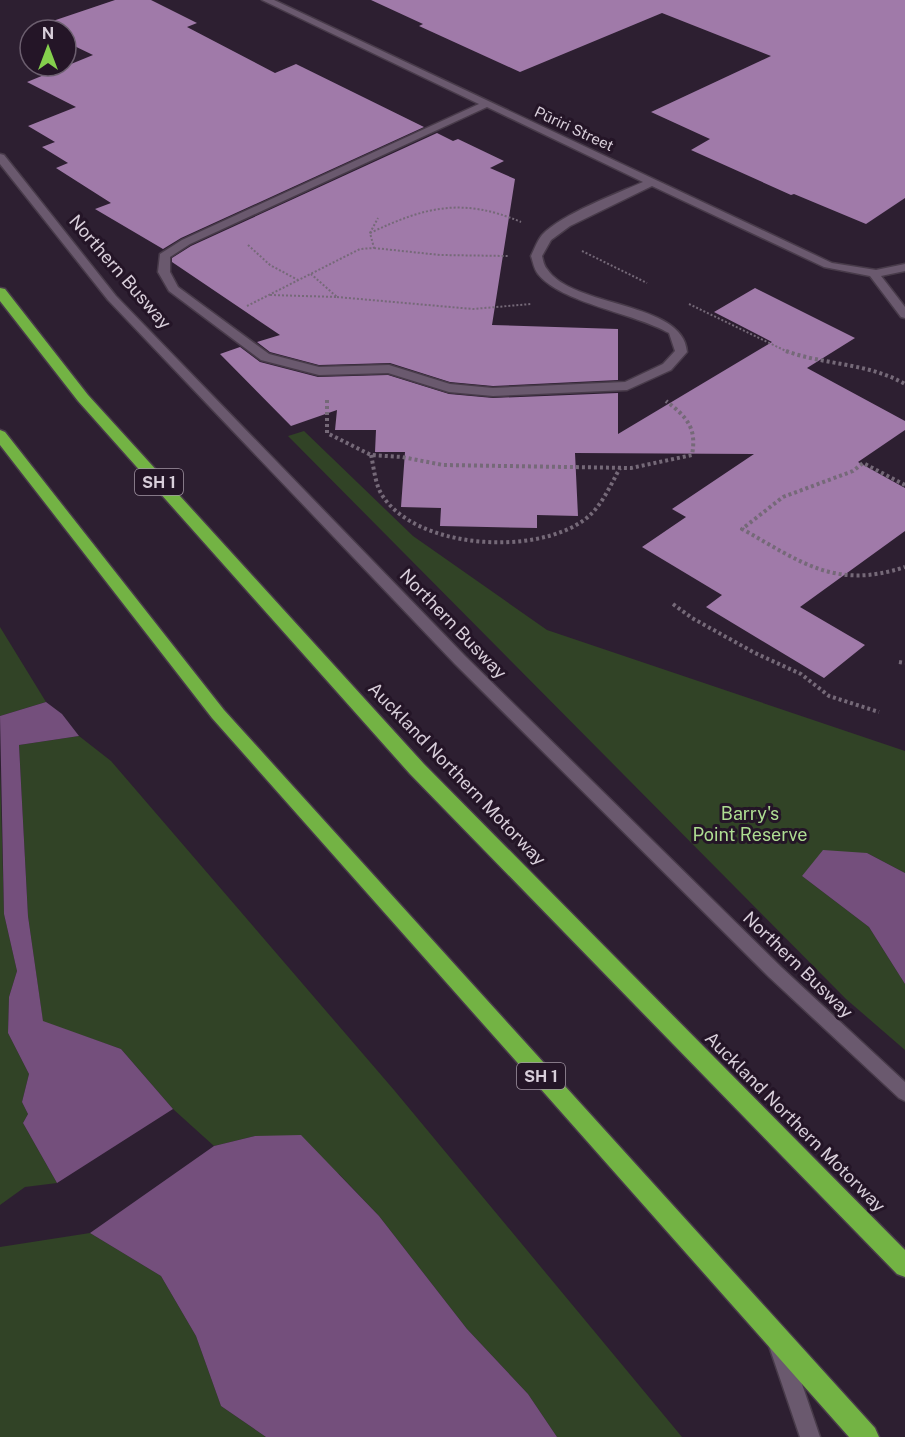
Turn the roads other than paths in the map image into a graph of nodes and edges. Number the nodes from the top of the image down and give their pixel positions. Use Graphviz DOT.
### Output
graph roads {
  1 [pos="267,0"];
  2 [pos="486,104"];
  3 [pos="0,157"];
  4 [pos="651,182"];
  5 [pos="905,267"];
  6 [pos="873,273"];
  7 [pos="0,292"];
  8 [pos="905,315"];
  9 [pos="0,435"];
  10 [pos="905,1092"];
  11 [pos="905,1266"];
  12 [pos="777,1341"];
  13 [pos="810,1437"];
  14 [pos="866,1437"];
  1 -- 2 [label="street, Pūriri Street"];
  2 -- 4 [label="street, Pūriri Street"];
  2 -- 4 [label="street"];
  3 -- 10 [label="street, Northern Busway"];
  4 -- 6 [label="street, Pūriri Street"];
  5 -- 6 [label="street, Pūriri Street"];
  6 -- 8 [label="street"];
  7 -- 11 [label="highway, Auckland Northern Motorway / SH 1"];
  9 -- 12 [label="highway, SH 1"];
  12 -- 13 [label="street"];
  12 -- 14 [label="highway, SH 1"];
}
